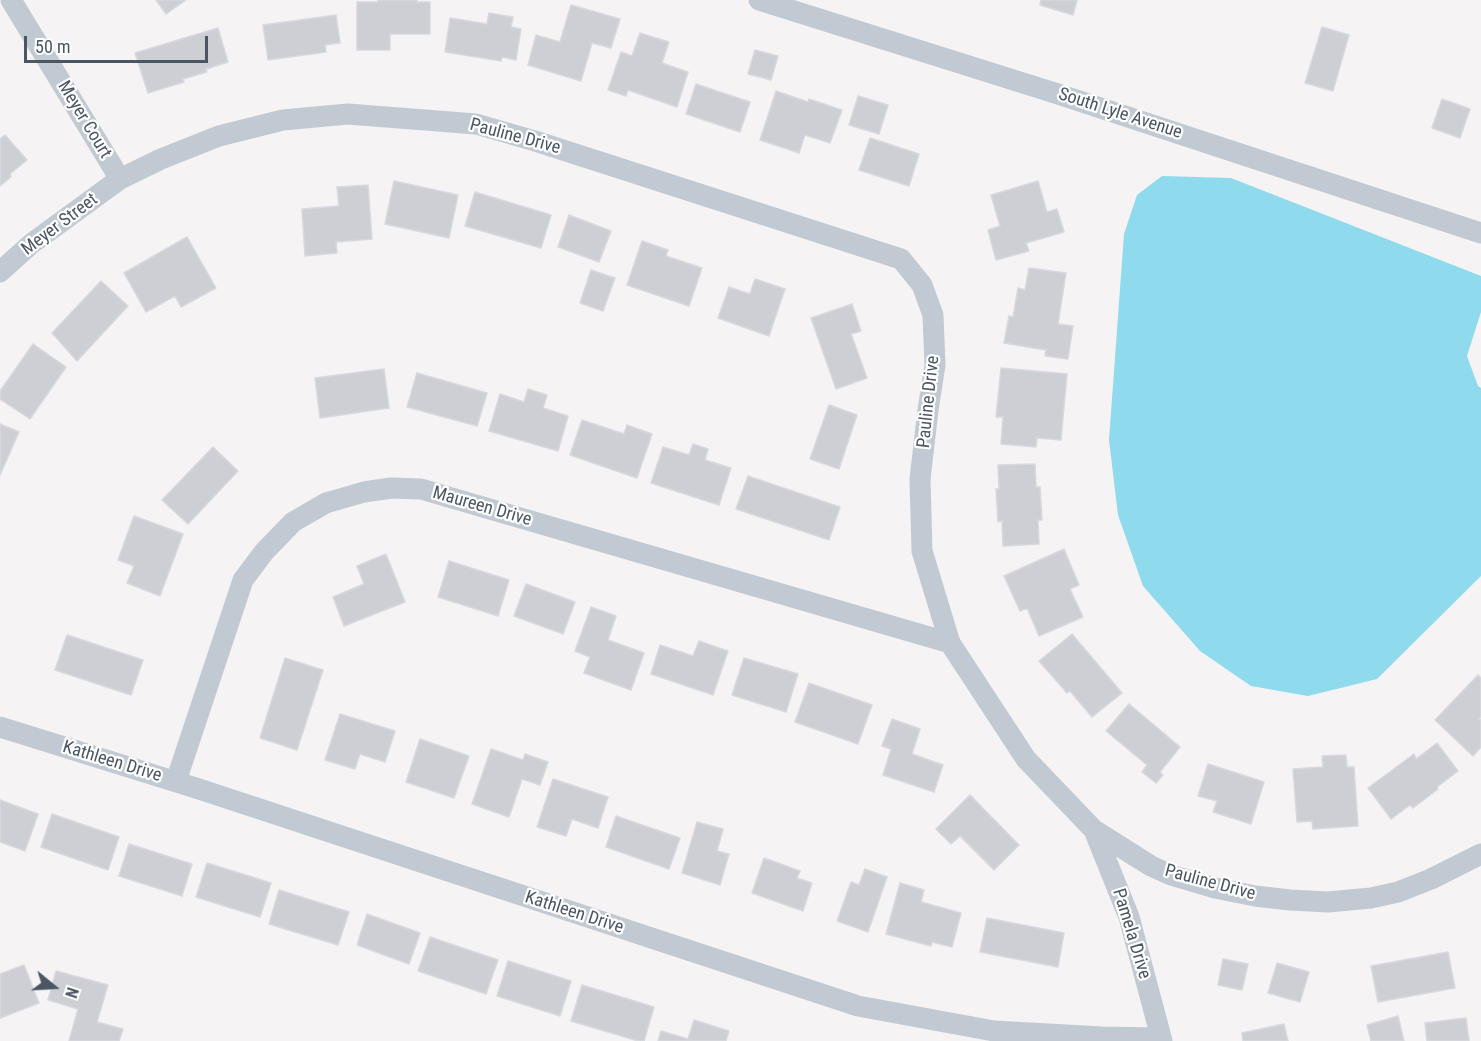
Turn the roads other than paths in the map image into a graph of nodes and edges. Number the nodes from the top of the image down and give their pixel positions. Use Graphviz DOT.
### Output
graph roads {
  1 [pos="11,0"];
  2 [pos="759,0"];
  3 [pos="120,179"];
  4 [pos="1481,233"];
  5 [pos="0,272"];
  6 [pos="950,643"];
  7 [pos="0,727"];
  8 [pos="176,781"];
  9 [pos="1094,830"];
  10 [pos="1481,854"];
  11 [pos="1161,1039"];
  1 -- 3 [label="street, Meyer Court"];
  2 -- 4 [label="street, South Lyle Avenue"];
  3 -- 5 [label="street, Meyer Street"];
  3 -- 6 [label="street, Pauline Drive"];
  6 -- 8 [label="street, Maureen Drive"];
  6 -- 9 [label="street, Pauline Drive"];
  7 -- 8 [label="street, Kathleen Drive"];
  8 -- 11 [label="street, Kathleen Drive"];
  9 -- 10 [label="street, Pauline Drive"];
  9 -- 11 [label="street, Pamela Drive"];
}
